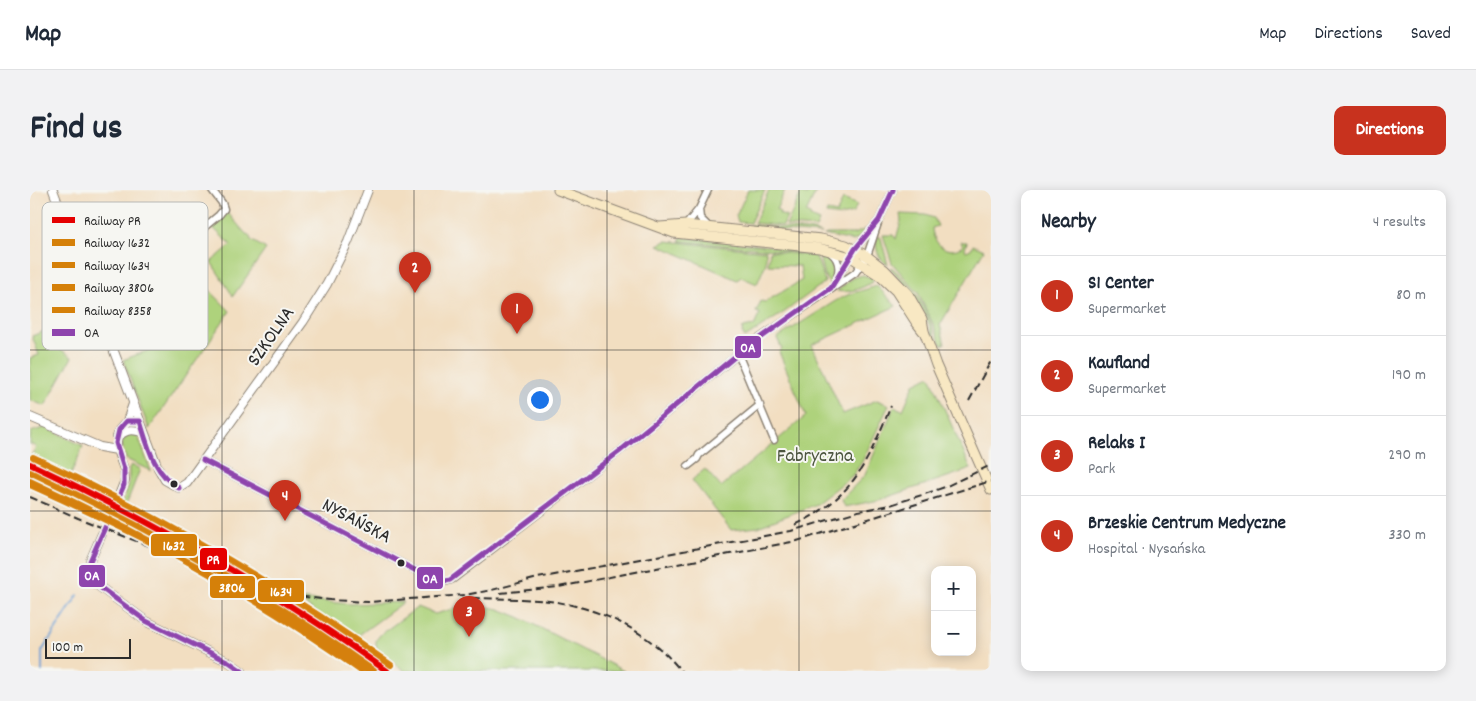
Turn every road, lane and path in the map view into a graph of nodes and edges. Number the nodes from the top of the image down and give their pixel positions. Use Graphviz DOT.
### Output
graph roads {
  1 [pos="52,190"];
  2 [pos="212,190"];
  3 [pos="368,190"];
  4 [pos="558,190"];
  5 [pos="708,190"];
  6 [pos="893,190"];
  7 [pos="57,202"];
  8 [pos="699,209"];
  9 [pos="880,220"];
  10 [pos="208,225"];
  11 [pos="686,225"];
  12 [pos="660,226"];
  13 [pos="710,228"];
  14 [pos="826,249"];
  15 [pos="853,253"];
  16 [pos="865,260"];
  17 [pos="836,281"];
  18 [pos="831,288"];
  19 [pos="113,350"];
  20 [pos="738,354"];
  21 [pos="133,404"];
  22 [pos="760,405"];
  23 [pos="30,417"];
  24 [pos="127,421"];
  25 [pos="140,421"];
  26 [pos="144,434"];
  27 [pos="117,438"];
  28 [pos="774,440"];
  29 [pos="117,450"];
  30 [pos="203,460"];
  31 [pos="688,466"];
  32 [pos="991,490"];
  33 [pos="116,503"];
  34 [pos="102,534"];
  35 [pos="242,671"];
  1 -- 7 [label="street"];
  2 -- 10 [label="street"];
  3 -- 30 [label="street, SZKOLNA"];
  4 -- 12 [label="main road"];
  5 -- 8 [label="street"];
  6 -- 9 [label="street"];
  8 -- 11 [label="street"];
  8 -- 13 [label="street"];
  9 -- 15 [label="street"];
  9 -- 16 [label="street"];
  11 -- 12 [label="main road"];
  11 -- 13 [label="main road"];
  12 -- 14 [label="main road"];
  13 -- 15 [label="main road"];
  14 -- 15 [label="main road"];
  14 -- 17 [label="street"];
  15 -- 16 [label="main road"];
  15 -- 17 [label="street"];
  16 -- 18 [label="street"];
  16 -- 32 [label="main road"];
  17 -- 18 [label="street"];
  18 -- 20 [label="street"];
  19 -- 21 [label="street"];
  20 -- 22 [label="street"];
  20 -- 30 [label="street, NYSAŃSKA"];
  21 -- 24 [label="street"];
  21 -- 25 [label="street"];
  22 -- 28 [label="street"];
  22 -- 31 [label="street"];
  23 -- 29 [label="street"];
  24 -- 25 [label="street"];
  24 -- 27 [label="street"];
  25 -- 26 [label="street"];
  26 -- 27 [label="street"];
  26 -- 30 [label="street, SZKOLNA"];
  27 -- 29 [label="street"];
  29 -- 33 [label="street"];
  34 -- 35 [label="street"];
}
